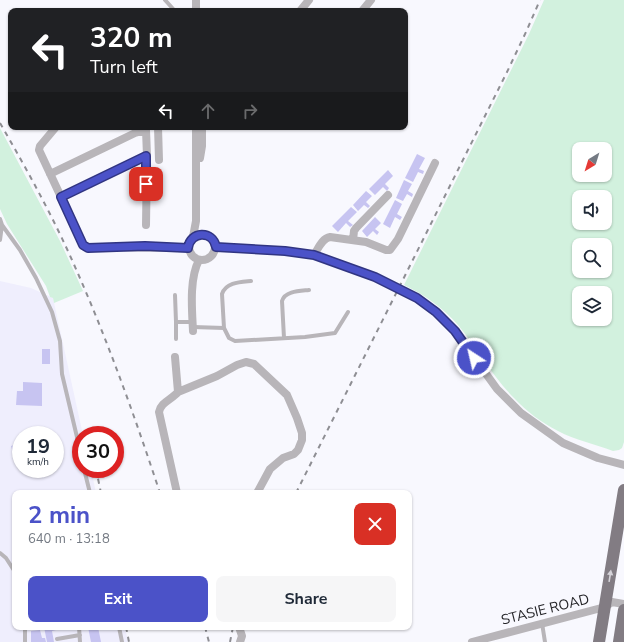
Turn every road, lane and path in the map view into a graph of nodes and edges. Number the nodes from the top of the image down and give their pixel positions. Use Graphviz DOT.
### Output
graph roads {
  1 [pos="165,0"];
  2 [pos="309,0"];
  3 [pos="371,0"];
  4 [pos="172,8"];
  5 [pos="302,8"];
  6 [pos="364,8"];
  7 [pos="53,130"];
  8 [pos="133,130"];
  9 [pos="146,130"];
  10 [pos="158,130"];
  11 [pos="192,130"];
  12 [pos="196,130"];
  13 [pos="202,130"];
  14 [pos="146,156"];
  15 [pos="159,160"];
  16 [pos="435,163"];
  17 [pos="196,172"];
  18 [pos="50,174"];
  19 [pos="388,194"];
  20 [pos="61,197"];
  21 [pos="0,219"];
  22 [pos="196,221"];
  23 [pos="2,225"];
  24 [pos="146,225"];
  25 [pos="203,234"];
  26 [pos="193,237"];
  27 [pos="0,240"];
  28 [pos="352,240"];
  29 [pos="216,247"];
  30 [pos="188,248"];
  31 [pos="314,255"];
  32 [pos="199,260"];
  33 [pos="252,281"];
  34 [pos="309,290"];
  35 [pos="175,295"];
  36 [pos="348,312"];
  37 [pos="176,322"];
  38 [pos="193,327"];
  39 [pos="224,328"];
  40 [pos="284,338"];
  41 [pos="176,339"];
  42 [pos="175,358"];
  43 [pos="178,392"];
  44 [pos="74,426"];
  45 [pos="624,465"];
  46 [pos="86,478"];
  47 [pos="89,490"];
  48 [pos="176,490"];
  49 [pos="258,490"];
  50 [pos="624,490"];
  51 [pos="0,553"];
  52 [pos="12,567"];
  53 [pos="624,604"];
  54 [pos="605,607"];
  55 [pos="624,610"];
  56 [pos="542,623"];
  57 [pos="25,630"];
  58 [pos="79,630"];
  59 [pos="120,630"];
  60 [pos="240,630"];
  61 [pos="80,635"];
  62 [pos="57,639"];
  63 [pos="490,640"];
  64 [pos="26,642"];
  65 [pos="80,642"];
  66 [pos="122,642"];
  67 [pos="240,642"];
  68 [pos="472,642"];
  69 [pos="545,642"];
  70 [pos="599,642"];
  71 [pos="619,642"];
  1 -- 4 [label="lane"];
  2 -- 5 [label="street"];
  3 -- 6 [label="street"];
  7 -- 18 [label="street"];
  8 -- 9 [label="street"];
  8 -- 18 [label="street"];
  9 -- 14 [label="street"];
  10 -- 15 [label="street"];
  11 -- 17 [label="street"];
  12 -- 17 [label="street"];
  13 -- 17 [label="street"];
  14 -- 20 [label="street"];
  14 -- 24 [label="street"];
  16 -- 28 [label="street"];
  17 -- 22 [label="street"];
  18 -- 20 [label="street"];
  19 -- 28 [label="street"];
  20 -- 30 [label="street"];
  21 -- 23 [label="lane"];
  22 -- 25 [label="street"];
  22 -- 26 [label="street"];
  23 -- 27 [label="lane"];
  23 -- 44 [label="lane"];
  25 -- 26 [label="street"];
  25 -- 29 [label="street"];
  26 -- 30 [label="street"];
  28 -- 31 [label="street"];
  29 -- 31 [label="street"];
  29 -- 32 [label="street"];
  30 -- 32 [label="street"];
  31 -- 45 [label="street"];
  32 -- 38 [label="street"];
  33 -- 39 [label="lane"];
  34 -- 40 [label="lane"];
  35 -- 37 [label="lane"];
  36 -- 40 [label="lane"];
  37 -- 38 [label="lane"];
  37 -- 41 [label="lane"];
  38 -- 39 [label="lane"];
  39 -- 40 [label="lane"];
  42 -- 43 [label="street"];
  43 -- 48 [label="street"];
  43 -- 49 [label="street"];
  46 -- 47 [label="lane"];
  54 -- 50 [label="main road, one-way"];
  51 -- 52 [label="lane"];
  53 -- 54 [label="street, STASIE ROAD"];
  54 -- 56 [label="street, STASIE ROAD"];
  54 -- 70 [label="main road"];
  55 -- 71 [label="main road"];
  56 -- 63 [label="street, STASIE ROAD"];
  56 -- 69 [label="lane"];
  57 -- 64 [label="lane"];
  58 -- 61 [label="lane"];
  59 -- 66 [label="lane"];
  60 -- 67 [label="street"];
  61 -- 62 [label="lane"];
  61 -- 65 [label="lane"];
  63 -- 68 [label="street, STASIE ROAD"];
}
